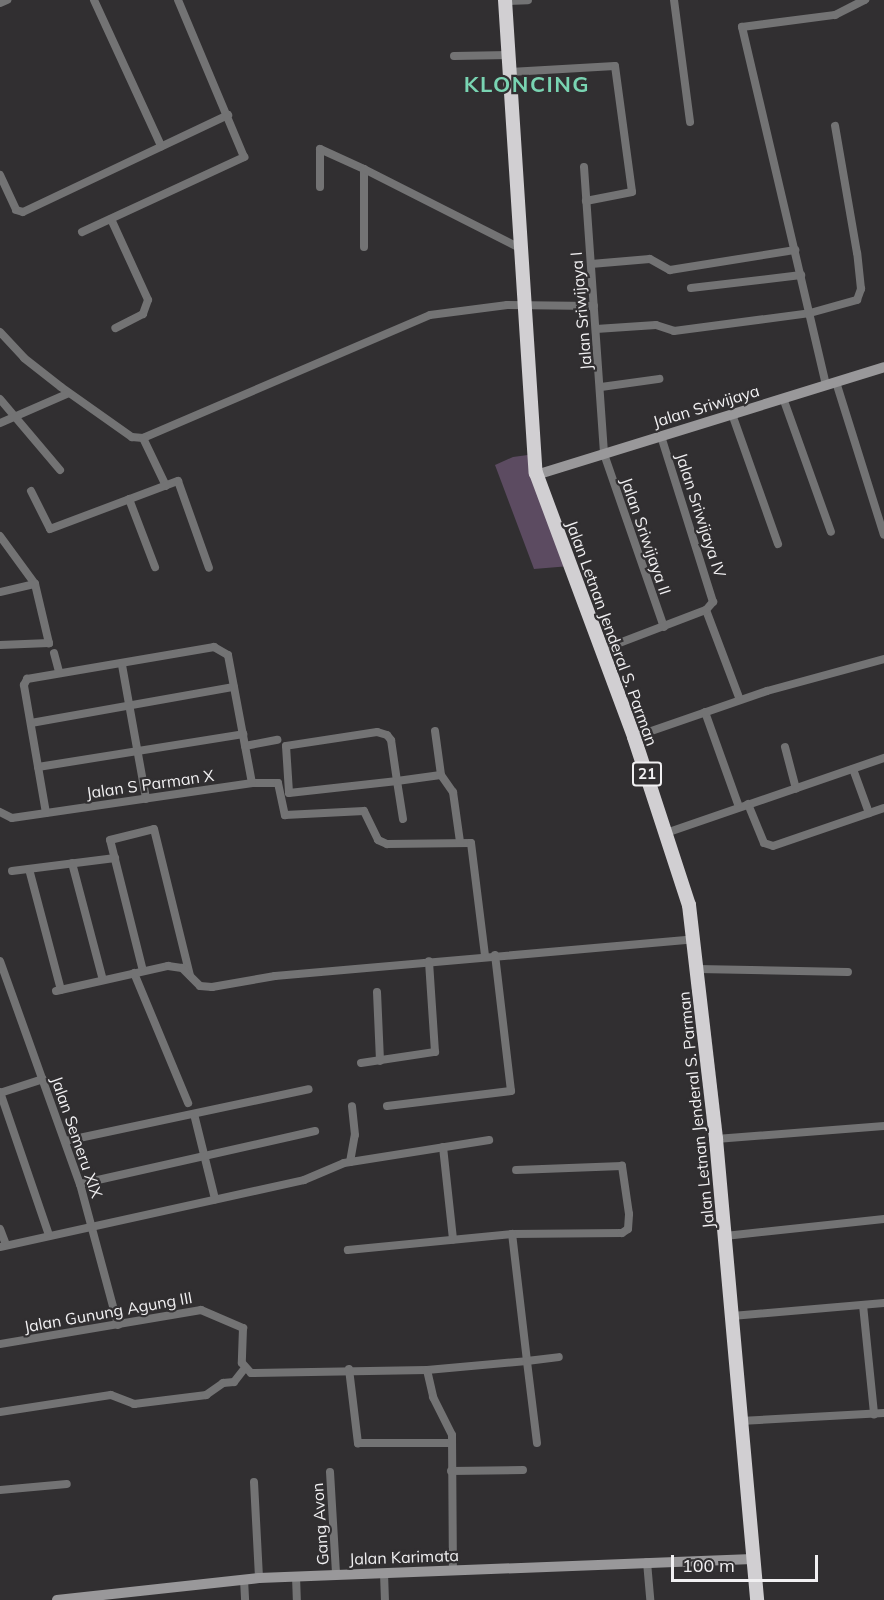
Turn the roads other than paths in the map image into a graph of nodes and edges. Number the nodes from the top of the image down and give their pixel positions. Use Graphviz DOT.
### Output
graph roads {
  1 [pos="7,0"];
  2 [pos="94,0"];
  3 [pos="178,0"];
  4 [pos="528,0"];
  5 [pos="674,0"];
  6 [pos="865,0"];
  7 [pos="505,1"];
  8 [pos="0,3"];
  9 [pos="509,55"];
  10 [pos="454,56"];
  11 [pos="510,72"];
  12 [pos="228,115"];
  13 [pos="690,122"];
  14 [pos="835,126"];
  15 [pos="161,146"];
  16 [pos="584,167"];
  17 [pos="364,169"];
  18 [pos="0,175"];
  19 [pos="320,187"];
  20 [pos="586,201"];
  21 [pos="111,219"];
  22 [pos="82,232"];
  23 [pos="364,247"];
  24 [pos="520,248"];
  25 [pos="795,250"];
  26 [pos="591,264"];
  27 [pos="801,274"];
  28 [pos="691,288"];
  29 [pos="594,306"];
  30 [pos="524,307"];
  31 [pos="810,313"];
  32 [pos="115,328"];
  33 [pos="596,328"];
  34 [pos="0,332"];
  35 [pos="884,367"];
  36 [pos="659,379"];
  37 [pos="831,383"];
  38 [pos="601,387"];
  39 [pos="69,393"];
  40 [pos="783,398"];
  41 [pos="0,399"];
  42 [pos="732,414"];
  43 [pos="16,417"];
  44 [pos="0,423"];
  45 [pos="661,436"];
  46 [pos="142,438"];
  47 [pos="604,454"];
  48 [pos="60,470"];
  49 [pos="536,475"];
  50 [pos="166,486"];
  51 [pos="31,491"];
  52 [pos="129,499"];
  53 [pos="880,505"];
  54 [pos="831,532"];
  55 [pos="884,535"];
  56 [pos="0,536"];
  57 [pos="778,544"];
  58 [pos="3,545"];
  59 [pos="155,567"];
  60 [pos="209,568"];
  61 [pos="35,584"];
  62 [pos="0,592"];
  63 [pos="706,610"];
  64 [pos="664,627"];
  65 [pos="0,645"];
  66 [pos="601,650"];
  67 [pos="54,653"];
  68 [pos="884,659"];
  69 [pos="122,665"];
  70 [pos="58,672"];
  71 [pos="234,687"];
  72 [pos="740,700"];
  73 [pos="132,705"];
  74 [pos="705,712"];
  75 [pos="31,723"];
  76 [pos="435,731"];
  77 [pos="243,734"];
  78 [pos="634,737"];
  79 [pos="278,740"];
  80 [pos="245,746"];
  81 [pos="785,747"];
  82 [pos="138,748"];
  83 [pos="884,758"];
  84 [pos="38,767"];
  85 [pos="853,769"];
  86 [pos="441,775"];
  87 [pos="397,781"];
  88 [pos="252,783"];
  89 [pos="796,789"];
  90 [pos="146,799"];
  91 [pos="748,804"];
  92 [pos="739,807"];
  93 [pos="884,808"];
  94 [pos="46,813"];
  95 [pos="869,813"];
  96 [pos="1,817"];
  97 [pos="404,819"];
  98 [pos="666,833"];
  99 [pos="460,842"];
  100 [pos="115,858"];
  101 [pos="72,863"];
  102 [pos="29,868"];
  103 [pos="12,871"];
  104 [pos="694,939"];
  105 [pos="495,955"];
  106 [pos="485,956"];
  107 [pos="0,961"];
  108 [pos="429,961"];
  109 [pos="698,969"];
  110 [pos="139,972"];
  111 [pos="848,972"];
  112 [pos="191,977"];
  113 [pos="103,980"];
  114 [pos="377,992"];
  115 [pos="380,1060"];
  116 [pos="361,1063"];
  117 [pos="43,1079"];
  118 [pos="309,1089"];
  119 [pos="0,1093"];
  120 [pos="188,1103"];
  121 [pos="352,1106"];
  122 [pos="387,1106"];
  123 [pos="194,1114"];
  124 [pos="884,1126"];
  125 [pos="315,1131"];
  126 [pos="716,1139"];
  127 [pos="489,1140"];
  128 [pos="65,1141"];
  129 [pos="443,1147"];
  130 [pos="205,1155"];
  131 [pos="347,1162"];
  132 [pos="516,1170"];
  133 [pos="80,1184"];
  134 [pos="214,1199"];
  135 [pos="884,1219"];
  136 [pos="93,1225"];
  137 [pos="0,1229"];
  138 [pos="512,1234"];
  139 [pos="49,1235"];
  140 [pos="725,1236"];
  141 [pos="453,1239"];
  142 [pos="3,1246"];
  143 [pos="348,1250"];
  144 [pos="884,1303"];
  145 [pos="863,1305"];
  146 [pos="732,1316"];
  147 [pos="118,1325"];
  148 [pos="0,1344"];
  149 [pos="559,1357"];
  150 [pos="526,1361"];
  151 [pos="244,1369"];
  152 [pos="349,1369"];
  153 [pos="427,1370"];
  154 [pos="0,1412"];
  155 [pos="884,1413"];
  156 [pos="874,1414"];
  157 [pos="740,1421"];
  158 [pos="451,1443"];
  159 [pos="537,1443"];
  160 [pos="523,1470"];
  161 [pos="451,1471"];
  162 [pos="330,1472"];
  163 [pos="254,1482"];
  164 [pos="67,1484"];
  165 [pos="0,1490"];
  166 [pos="753,1559"];
  167 [pos="647,1562"];
  168 [pos="453,1570"];
  169 [pos="384,1573"];
  170 [pos="336,1574"];
  171 [pos="296,1576"];
  172 [pos="259,1578"];
  173 [pos="244,1579"];
  174 [pos="156,1587"];
  175 [pos="57,1600"];
  176 [pos="156,1600"];
  177 [pos="245,1600"];
  178 [pos="297,1600"];
  179 [pos="385,1600"];
  180 [pos="650,1600"];
  181 [pos="758,1600"];
  1 -- 8 [label="street"];
  2 -- 15 [label="street"];
  3 -- 12 [label="street"];
  4 -- 7 [label="street"];
  5 -- 13 [label="street"];
  6 -- 25 [label="street"];
  7 -- 9 [label="highway, Jalan Letnan Jenderal S. Parman / 21"];
  9 -- 10 [label="street"];
  9 -- 11 [label="highway, Jalan Letnan Jenderal S. Parman / 21"];
  11 -- 20 [label="street"];
  11 -- 24 [label="highway, Jalan Letnan Jenderal S. Parman / 21"];
  12 -- 15 [label="street"];
  12 -- 21 [label="street"];
  14 -- 31 [label="street"];
  15 -- 18 [label="street"];
  16 -- 20 [label="street, Jalan Sriwijaya I"];
  17 -- 19 [label="street"];
  17 -- 23 [label="street"];
  17 -- 24 [label="street"];
  20 -- 26 [label="street, Jalan Sriwijaya I"];
  21 -- 22 [label="street"];
  21 -- 32 [label="street"];
  24 -- 30 [label="highway, Jalan Letnan Jenderal S. Parman / 21"];
  25 -- 26 [label="street"];
  25 -- 27 [label="street"];
  26 -- 29 [label="street, Jalan Sriwijaya I"];
  27 -- 28 [label="street"];
  27 -- 31 [label="street"];
  29 -- 30 [label="street"];
  29 -- 33 [label="street, Jalan Sriwijaya I"];
  30 -- 46 [label="street"];
  30 -- 49 [label="highway, Jalan Letnan Jenderal S. Parman / 21"];
  31 -- 33 [label="street"];
  31 -- 37 [label="street"];
  33 -- 38 [label="street, Jalan Sriwijaya I"];
  34 -- 39 [label="street"];
  35 -- 37 [label="main road, Jalan Sriwijaya"];
  36 -- 38 [label="street"];
  37 -- 40 [label="main road, Jalan Sriwijaya"];
  37 -- 53 [label="street"];
  38 -- 47 [label="street, Jalan Sriwijaya I"];
  39 -- 43 [label="street"];
  39 -- 46 [label="street"];
  40 -- 42 [label="main road, Jalan Sriwijaya"];
  40 -- 54 [label="street"];
  41 -- 43 [label="street"];
  42 -- 45 [label="main road, Jalan Sriwijaya"];
  42 -- 57 [label="street"];
  43 -- 44 [label="street"];
  43 -- 48 [label="street"];
  45 -- 47 [label="main road, Jalan Sriwijaya"];
  45 -- 63 [label="street, Jalan Sriwijaya IV"];
  46 -- 50 [label="street"];
  47 -- 49 [label="main road, Jalan Sriwijaya"];
  47 -- 64 [label="street, Jalan Sriwijaya II"];
  49 -- 66 [label="highway, Jalan Letnan Jenderal S. Parman / 21"];
  50 -- 52 [label="street"];
  50 -- 60 [label="street"];
  51 -- 52 [label="street"];
  52 -- 59 [label="street"];
  53 -- 55 [label="street"];
  56 -- 58 [label="street"];
  58 -- 61 [label="street"];
  61 -- 62 [label="street"];
  61 -- 65 [label="street"];
  63 -- 64 [label="street"];
  63 -- 72 [label="street"];
  64 -- 66 [label="street"];
  66 -- 78 [label="highway, Jalan Letnan Jenderal S. Parman / 21"];
  67 -- 70 [label="street"];
  68 -- 72 [label="street"];
  69 -- 70 [label="street"];
  69 -- 71 [label="street"];
  69 -- 73 [label="street"];
  70 -- 75 [label="street"];
  71 -- 73 [label="street"];
  71 -- 77 [label="street"];
  72 -- 74 [label="street"];
  73 -- 75 [label="street"];
  73 -- 82 [label="street"];
  74 -- 78 [label="street"];
  74 -- 92 [label="street"];
  75 -- 84 [label="street"];
  76 -- 86 [label="street"];
  77 -- 80 [label="street"];
  77 -- 82 [label="street"];
  78 -- 98 [label="highway, Jalan Letnan Jenderal S. Parman / 21"];
  79 -- 80 [label="street"];
  80 -- 88 [label="street"];
  81 -- 89 [label="street"];
  82 -- 84 [label="street"];
  82 -- 90 [label="street"];
  83 -- 85 [label="street"];
  84 -- 94 [label="street"];
  85 -- 89 [label="street"];
  85 -- 95 [label="street"];
  86 -- 87 [label="street"];
  86 -- 99 [label="street"];
  87 -- 87 [label="street"];
  87 -- 97 [label="street"];
  88 -- 90 [label="street, Jalan S Parman X"];
  88 -- 99 [label="street, Jalan S Parman X"];
  89 -- 91 [label="street"];
  90 -- 94 [label="street, Jalan S Parman X"];
  91 -- 92 [label="street"];
  91 -- 95 [label="street"];
  92 -- 98 [label="street"];
  93 -- 95 [label="street"];
  94 -- 96 [label="street, Jalan S Parman X"];
  98 -- 104 [label="highway, Jalan Letnan Jenderal S. Parman / 21"];
  99 -- 106 [label="street"];
  100 -- 101 [label="street"];
  100 -- 110 [label="street"];
  100 -- 112 [label="street"];
  101 -- 102 [label="street"];
  101 -- 113 [label="street"];
  102 -- 103 [label="street"];
  102 -- 113 [label="street"];
  104 -- 105 [label="street"];
  104 -- 109 [label="highway, Jalan Letnan Jenderal S. Parman / 21"];
  105 -- 106 [label="street"];
  105 -- 122 [label="street"];
  106 -- 108 [label="street"];
  107 -- 117 [label="street, Jalan Semeru XIX"];
  108 -- 112 [label="street"];
  108 -- 115 [label="street"];
  109 -- 111 [label="street"];
  109 -- 126 [label="highway, Jalan Letnan Jenderal S. Parman / 21"];
  110 -- 112 [label="street"];
  110 -- 113 [label="street"];
  110 -- 120 [label="street"];
  114 -- 115 [label="street"];
  115 -- 116 [label="street"];
  117 -- 119 [label="street"];
  117 -- 128 [label="street, Jalan Semeru XIX"];
  118 -- 123 [label="street"];
  119 -- 139 [label="street"];
  121 -- 131 [label="street"];
  123 -- 128 [label="street"];
  123 -- 130 [label="street"];
  124 -- 126 [label="street"];
  125 -- 130 [label="street"];
  126 -- 140 [label="highway, Jalan Letnan Jenderal S. Parman / 21"];
  127 -- 129 [label="street"];
  128 -- 133 [label="street, Jalan Semeru XIX"];
  129 -- 131 [label="street"];
  129 -- 141 [label="street"];
  130 -- 133 [label="street"];
  130 -- 134 [label="street"];
  131 -- 134 [label="street"];
  132 -- 138 [label="street"];
  133 -- 136 [label="street, Jalan Semeru XIX"];
  134 -- 136 [label="street"];
  135 -- 140 [label="street"];
  136 -- 139 [label="street"];
  136 -- 147 [label="street, Jalan Semeru XIX"];
  137 -- 142 [label="street"];
  138 -- 141 [label="street"];
  138 -- 150 [label="street"];
  139 -- 142 [label="street"];
  140 -- 146 [label="highway, Jalan Letnan Jenderal S. Parman / 21"];
  141 -- 143 [label="street"];
  144 -- 145 [label="street"];
  145 -- 146 [label="street"];
  145 -- 156 [label="street"];
  146 -- 157 [label="highway, Jalan Letnan Jenderal S. Parman / 21"];
  147 -- 148 [label="street, Jalan Gunung Agung III"];
  147 -- 151 [label="street, Jalan Gunung Agung III"];
  149 -- 150 [label="street"];
  150 -- 153 [label="street"];
  150 -- 159 [label="street"];
  151 -- 152 [label="street"];
  151 -- 154 [label="street"];
  152 -- 153 [label="street"];
  152 -- 158 [label="street"];
  153 -- 158 [label="street"];
  155 -- 156 [label="street"];
  156 -- 157 [label="street"];
  157 -- 166 [label="highway, Jalan Letnan Jenderal S. Parman / 21"];
  158 -- 161 [label="street"];
  160 -- 161 [label="street"];
  161 -- 168 [label="street"];
  162 -- 170 [label="street, Gang Avon"];
  163 -- 172 [label="street"];
  164 -- 165 [label="street"];
  166 -- 167 [label="main road, Jalan Karimata"];
  166 -- 181 [label="highway, 21"];
  167 -- 168 [label="main road, Jalan Karimata"];
  167 -- 180 [label="street"];
  168 -- 169 [label="main road, Jalan Karimata"];
  169 -- 170 [label="main road, Jalan Karimata"];
  169 -- 179 [label="street"];
  170 -- 171 [label="main road, Jalan Karimata"];
  171 -- 172 [label="main road, Jalan Karimata"];
  171 -- 178 [label="street"];
  172 -- 173 [label="main road, Jalan Karimata"];
  173 -- 174 [label="main road, Jalan Karimata"];
  173 -- 177 [label="street"];
  174 -- 175 [label="main road, Jalan Karimata"];
  174 -- 176 [label="street"];
}
